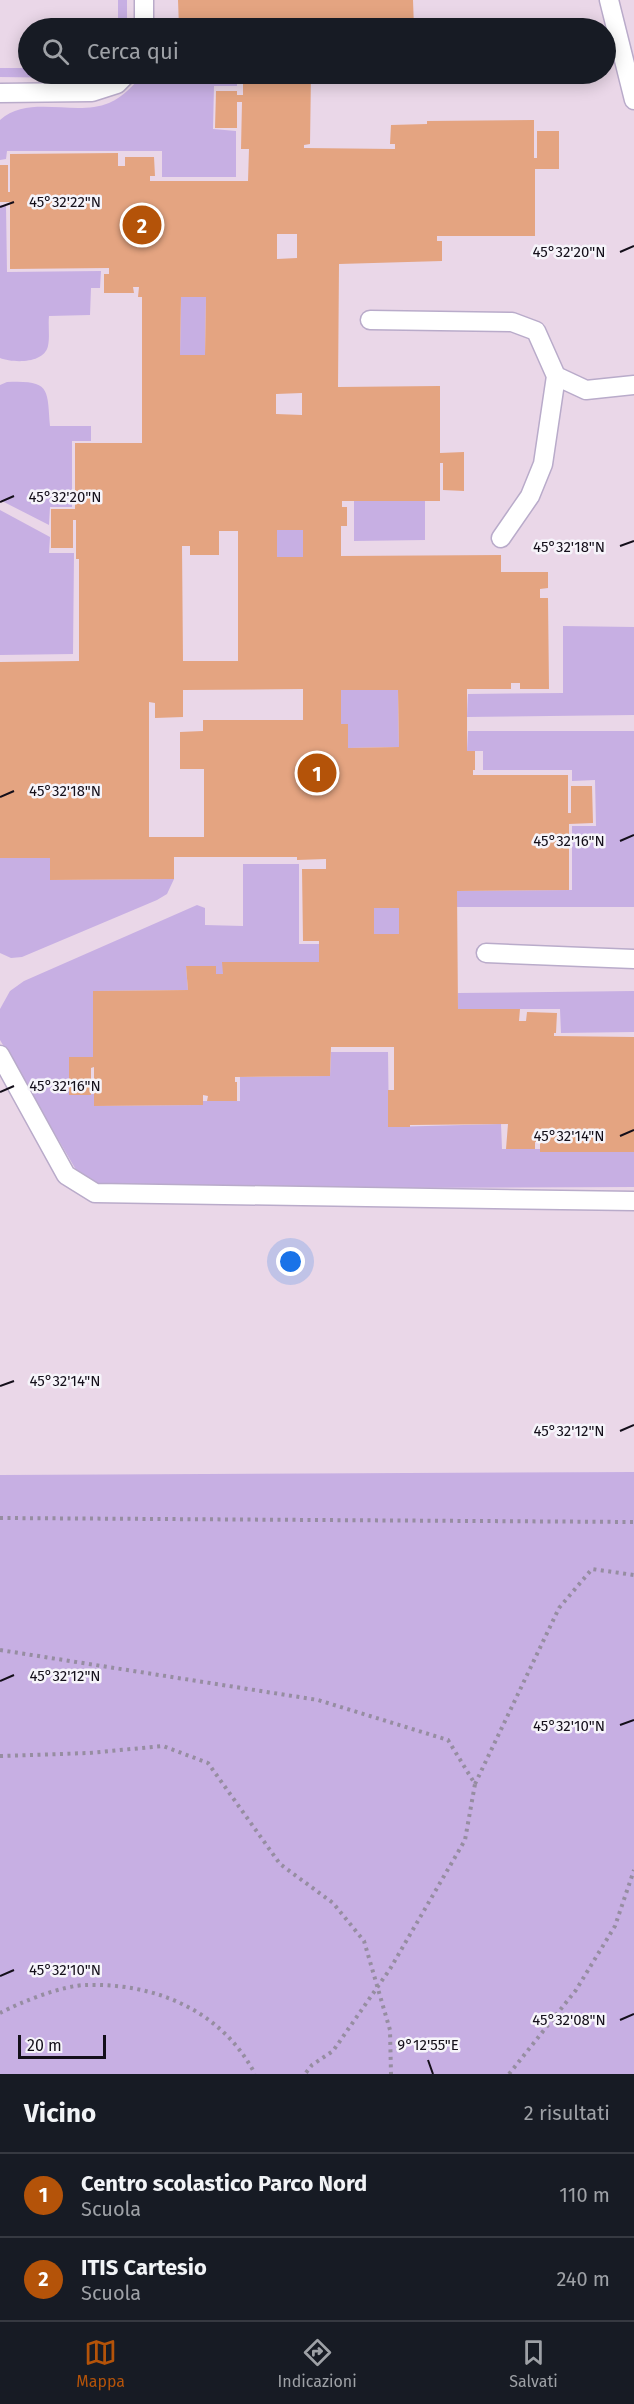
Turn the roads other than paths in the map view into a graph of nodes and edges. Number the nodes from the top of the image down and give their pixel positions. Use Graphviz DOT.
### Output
graph roads {
  1 [pos="144,0"];
  2 [pos="609,0"];
  3 [pos="144,18"];
  4 [pos="614,18"];
  5 [pos="616,28"];
  6 [pos="117,84"];
  7 [pos="0,93"];
  8 [pos="634,100"];
  9 [pos="370,321"];
  10 [pos="556,376"];
  11 [pos="634,384"];
  12 [pos="501,538"];
  13 [pos="486,953"];
  14 [pos="634,959"];
  15 [pos="0,1055"];
  16 [pos="634,1201"];
  1 -- 3 [label="lane"];
  2 -- 4 [label="lane"];
  5 -- 8 [label="lane"];
  6 -- 7 [label="lane"];
  9 -- 10 [label="lane"];
  10 -- 11 [label="lane"];
  10 -- 12 [label="lane"];
  13 -- 14 [label="lane"];
  15 -- 16 [label="lane"];
}
